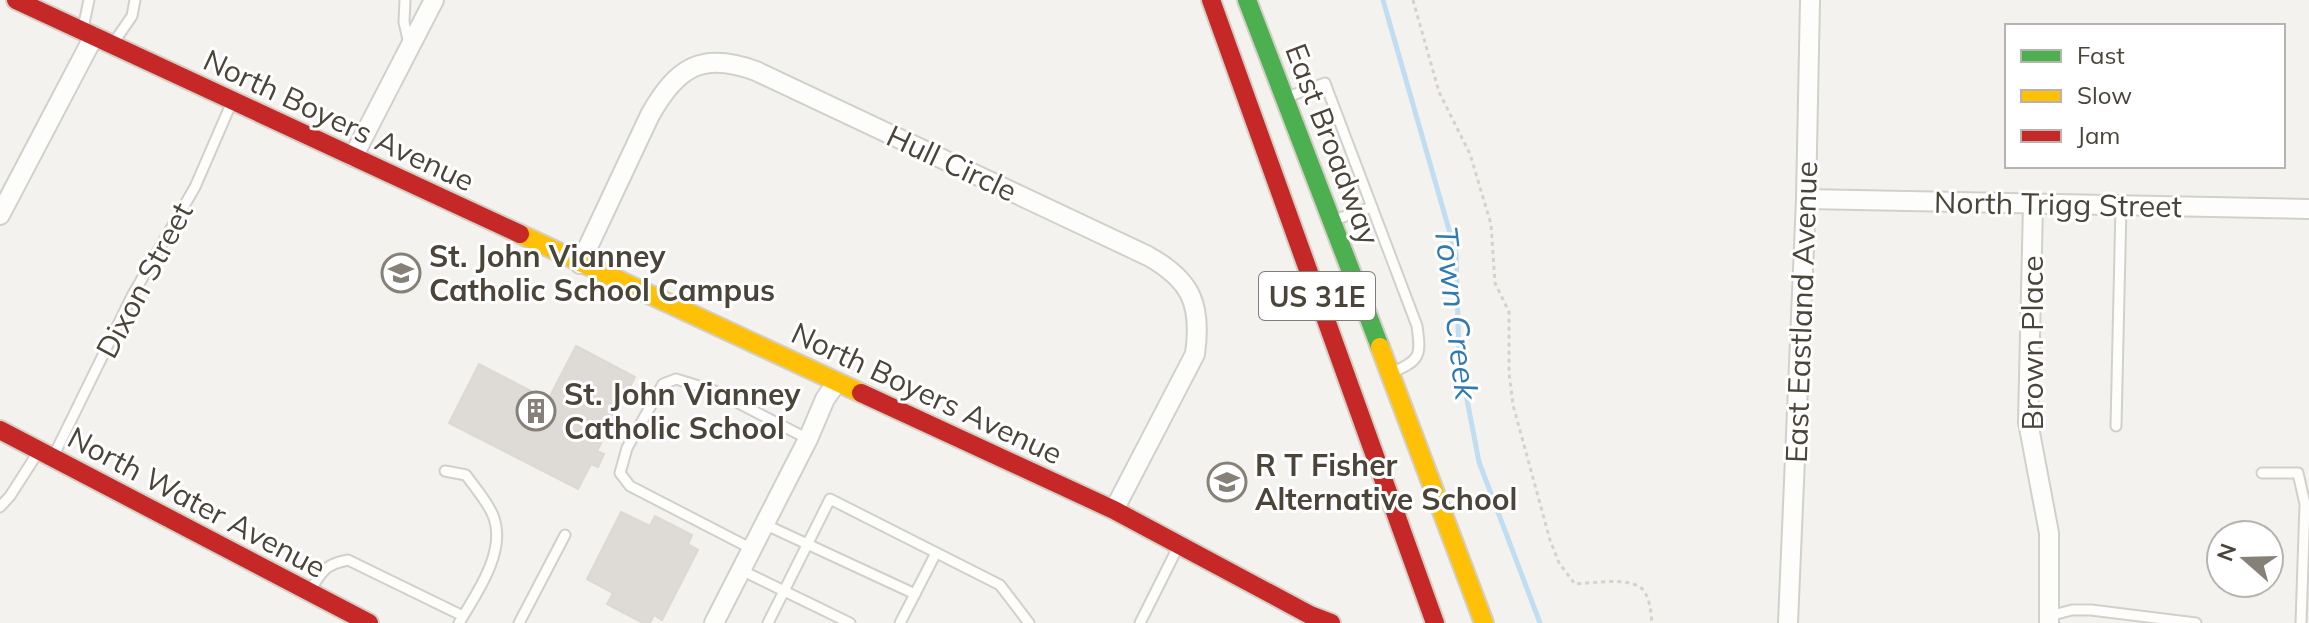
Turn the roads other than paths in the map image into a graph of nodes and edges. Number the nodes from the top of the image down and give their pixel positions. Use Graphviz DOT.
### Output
graph roads {
  1 [pos="16,0"];
  2 [pos="89,0"];
  3 [pos="135,0"];
  4 [pos="405,0"];
  5 [pos="434,0"];
  6 [pos="1211,0"];
  7 [pos="1247,0"];
  8 [pos="1810,0"];
  9 [pos="88,33"];
  10 [pos="112,45"];
  11 [pos="410,47"];
  12 [pos="1285,98"];
  13 [pos="233,101"];
  14 [pos="353,157"];
  15 [pos="1806,199"];
  16 [pos="2033,205"];
  17 [pos="2121,206"];
  18 [pos="1372,207"];
  19 [pos="2309,209"];
  20 [pos="0,215"];
  21 [pos="1333,220"];
  22 [pos="580,264"];
  23 [pos="1390,374"];
  24 [pos="837,382"];
  25 [pos="2116,426"];
  26 [pos="0,430"];
  27 [pos="808,439"];
  28 [pos="46,454"];
  29 [pos="445,471"];
  30 [pos="2262,473"];
  31 [pos="0,507"];
  32 [pos="1114,510"];
  33 [pos="764,524"];
  34 [pos="565,535"];
  35 [pos="808,544"];
  36 [pos="1179,545"];
  37 [pos="752,549"];
  38 [pos="936,553"];
  39 [pos="741,570"];
  40 [pos="309,592"];
  41 [pos="785,592"];
  42 [pos="915,594"];
  43 [pos="461,619"];
  44 [pos="1309,619"];
  45 [pos="2049,619"];
  46 [pos="369,623"];
  47 [pos="519,623"];
  48 [pos="714,623"];
  49 [pos="768,623"];
  50 [pos="850,623"];
  51 [pos="900,623"];
  52 [pos="1029,623"];
  53 [pos="1140,623"];
  54 [pos="1331,623"];
  55 [pos="1435,623"];
  56 [pos="1484,623"];
  57 [pos="1788,623"];
  58 [pos="2196,623"];
  59 [pos="2301,623"];
  1 -- 9 [label="main road, North Boyers Avenue"];
  2 -- 9 [label="lane"];
  3 -- 10 [label="lane"];
  4 -- 11 [label="lane"];
  5 -- 11 [label="street"];
  6 -- 55 [label="main road, US 31E"];
  7 -- 12 [label="main road, East Broadway / US 31E"];
  8 -- 15 [label="street, East Eastland Avenue"];
  9 -- 10 [label="main road, North Boyers Avenue"];
  9 -- 20 [label="street"];
  10 -- 13 [label="main road, North Boyers Avenue"];
  11 -- 14 [label="street"];
  12 -- 18 [label="lane"];
  12 -- 21 [label="main road, East Broadway / US 31E"];
  13 -- 14 [label="main road, North Boyers Avenue"];
  13 -- 28 [label="lane, Dixon Street"];
  14 -- 22 [label="main road, North Boyers Avenue"];
  15 -- 16 [label="street, North Trigg Street"];
  15 -- 57 [label="street, East Eastland Avenue"];
  16 -- 17 [label="street, North Trigg Street"];
  16 -- 45 [label="street, Brown Place"];
  17 -- 19 [label="street, North Trigg Street"];
  17 -- 25 [label="lane"];
  18 -- 21 [label="lane"];
  18 -- 23 [label="lane"];
  21 -- 23 [label="main road, East Broadway / US 31E"];
  22 -- 24 [label="main road, North Boyers Avenue"];
  22 -- 32 [label="street, Hull Circle"];
  23 -- 56 [label="main road, East Broadway / US 31E"];
  24 -- 27 [label="street"];
  24 -- 32 [label="main road, North Boyers Avenue"];
  26 -- 28 [label="main road, North Water Avenue"];
  27 -- 33 [label="street"];
  27 -- 37 [label="lane"];
  28 -- 31 [label="lane, Dixon Street"];
  28 -- 40 [label="main road, North Water Avenue"];
  29 -- 43 [label="lane"];
  30 -- 59 [label="lane"];
  32 -- 36 [label="main road, North Boyers Avenue"];
  33 -- 35 [label="lane"];
  33 -- 37 [label="street"];
  34 -- 47 [label="lane"];
  35 -- 38 [label="lane"];
  35 -- 41 [label="lane"];
  35 -- 42 [label="lane"];
  36 -- 44 [label="main road, North Boyers Avenue"];
  36 -- 53 [label="lane"];
  37 -- 39 [label="street"];
  38 -- 42 [label="lane"];
  38 -- 52 [label="lane"];
  39 -- 41 [label="lane"];
  39 -- 48 [label="street"];
  40 -- 43 [label="lane"];
  40 -- 46 [label="main road, North Water Avenue"];
  41 -- 49 [label="lane"];
  41 -- 50 [label="lane"];
  42 -- 51 [label="lane"];
  44 -- 54 [label="main road, North Boyers Avenue"];
  45 -- 58 [label="lane"];
}
